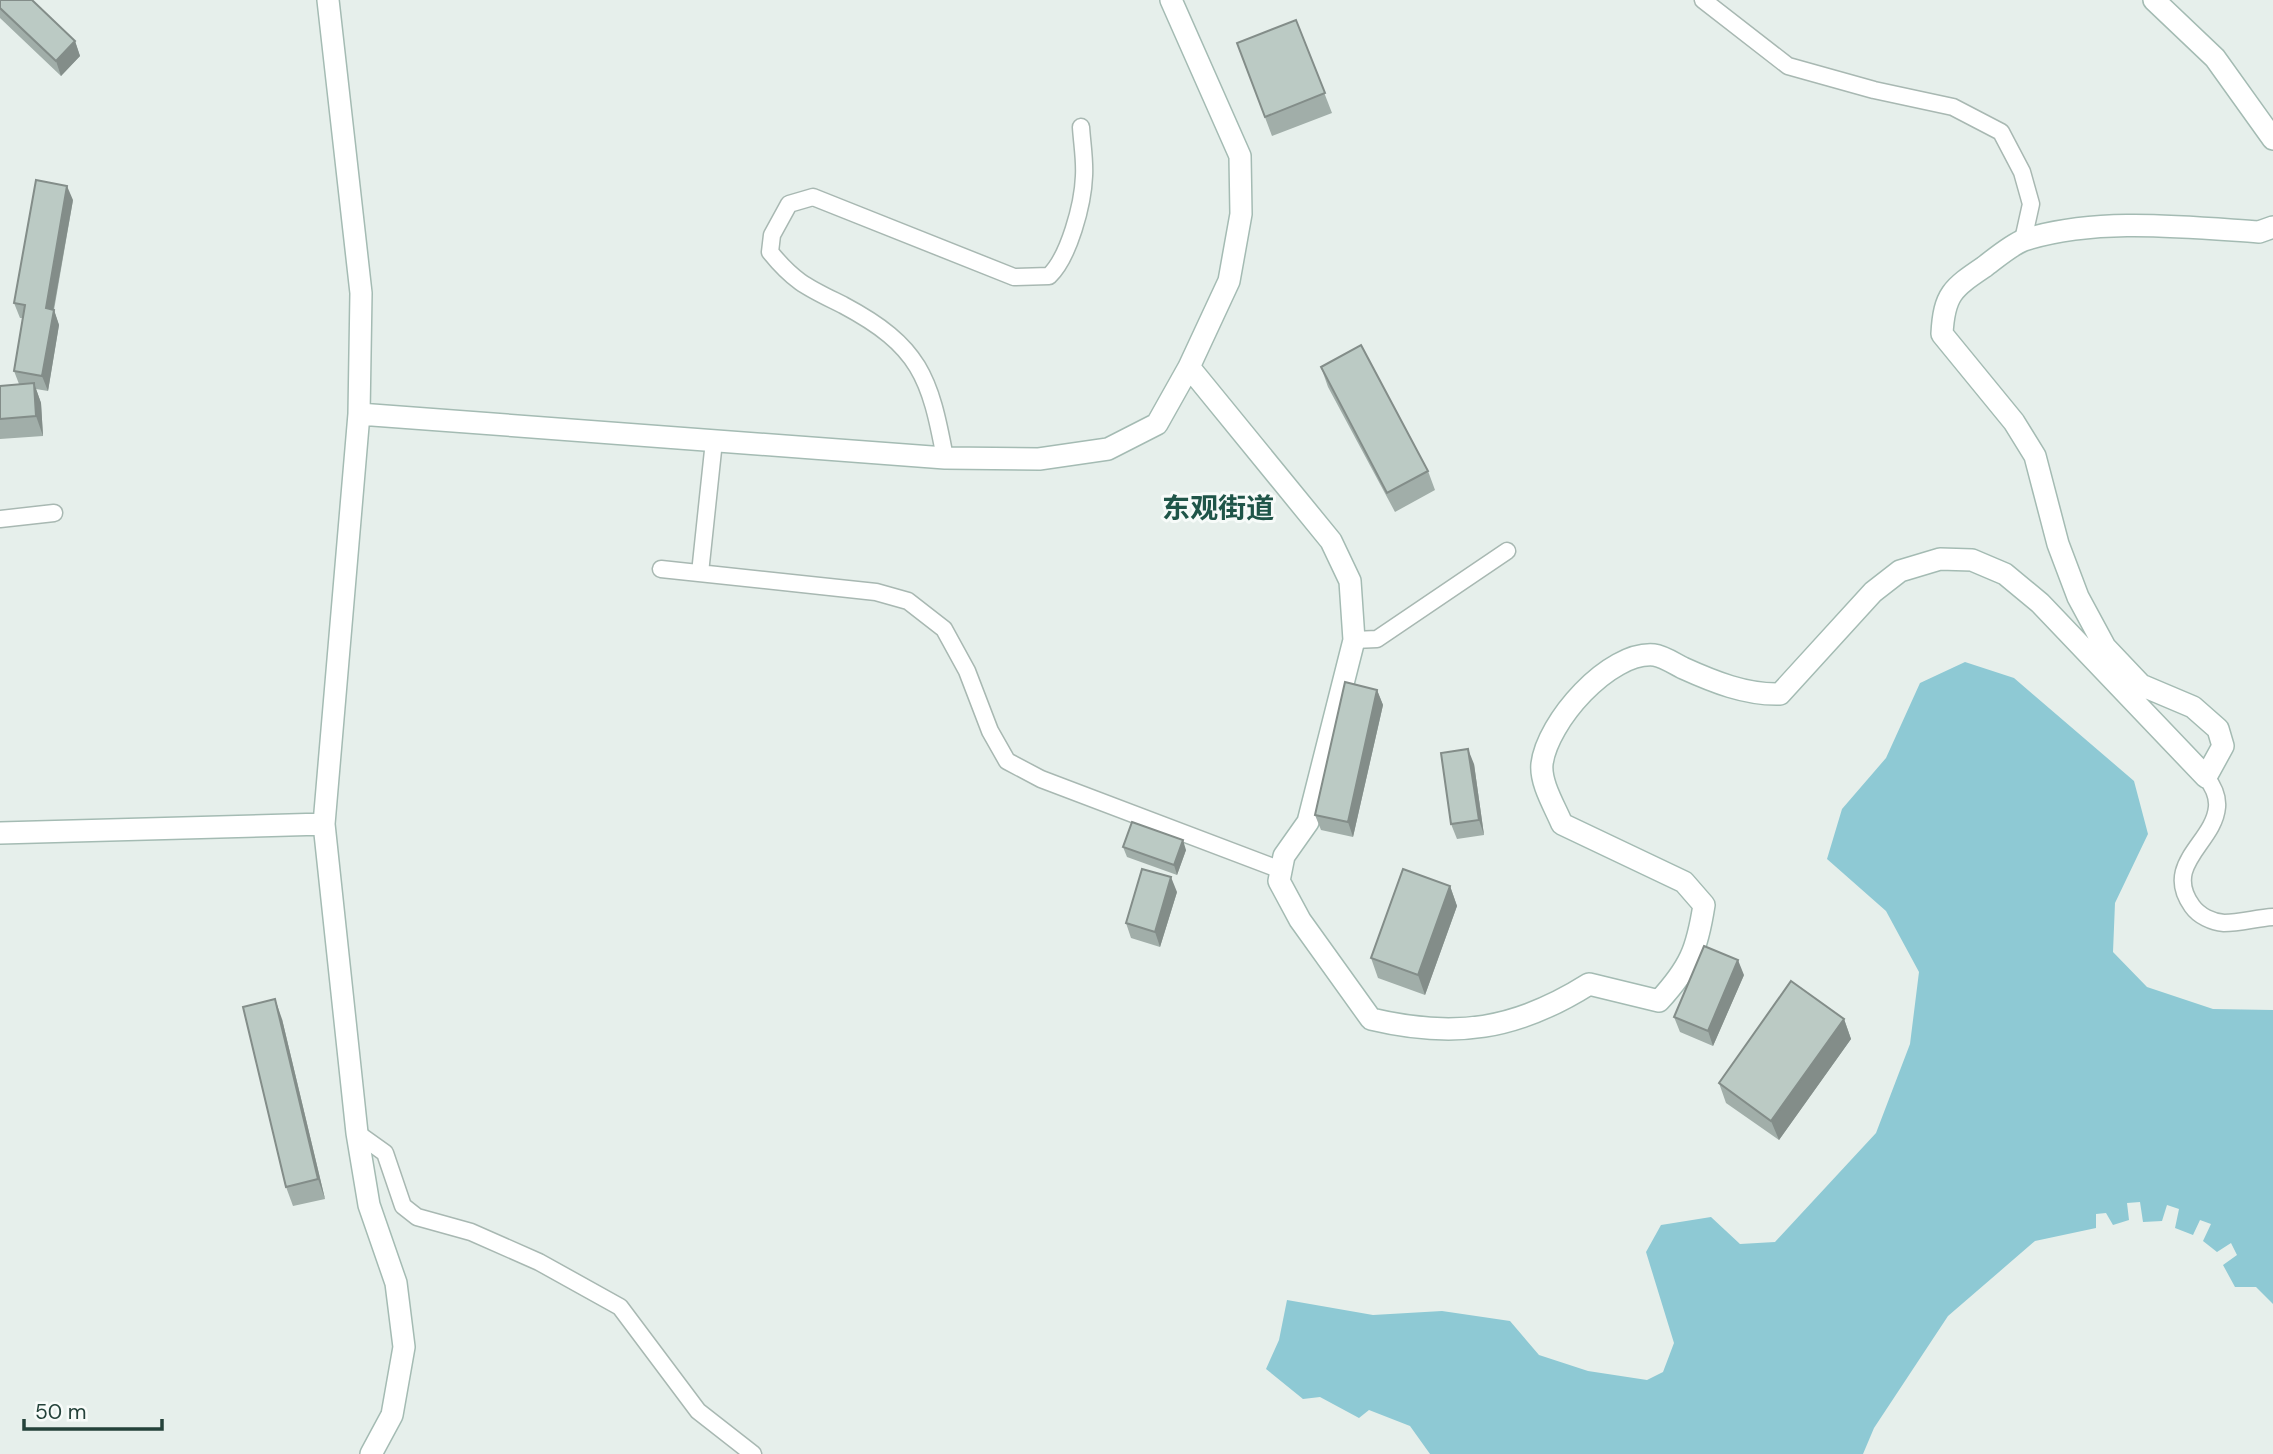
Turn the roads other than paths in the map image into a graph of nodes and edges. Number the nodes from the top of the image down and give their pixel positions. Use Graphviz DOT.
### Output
graph roads {
  1 [pos="328,0"];
  2 [pos="1171,0"];
  3 [pos="1703,0"];
  4 [pos="2154,0"];
  5 [pos="1081,127"];
  6 [pos="2273,139"];
  7 [pos="2273,227"];
  8 [pos="2022,240"];
  9 [pos="1189,368"];
  10 [pos="359,414"];
  11 [pos="714,441"];
  12 [pos="946,458"];
  13 [pos="54,513"];
  14 [pos="0,519"];
  15 [pos="1507,551"];
  16 [pos="661,569"];
  17 [pos="700,573"];
  18 [pos="1353,640"];
  19 [pos="2206,777"];
  20 [pos="324,824"];
  21 [pos="0,833"];
  22 [pos="1281,870"];
  23 [pos="2273,917"];
  24 [pos="357,1133"];
  25 [pos="371,1454"];
  26 [pos="753,1454"];
  1 -- 10 [label="street"];
  2 -- 9 [label="street"];
  3 -- 8 [label="street"];
  4 -- 6 [label="street"];
  5 -- 12 [label="street"];
  7 -- 8 [label="street"];
  8 -- 19 [label="street"];
  9 -- 12 [label="street"];
  9 -- 18 [label="street"];
  10 -- 11 [label="street"];
  10 -- 20 [label="street"];
  11 -- 12 [label="street"];
  11 -- 17 [label="street"];
  13 -- 14 [label="street"];
  15 -- 18 [label="street"];
  16 -- 17 [label="street"];
  17 -- 22 [label="street"];
  18 -- 22 [label="street"];
  19 -- 22 [label="street"];
  19 -- 23 [label="street"];
  20 -- 21 [label="street"];
  20 -- 24 [label="street"];
  24 -- 25 [label="street"];
  24 -- 26 [label="street"];
}
